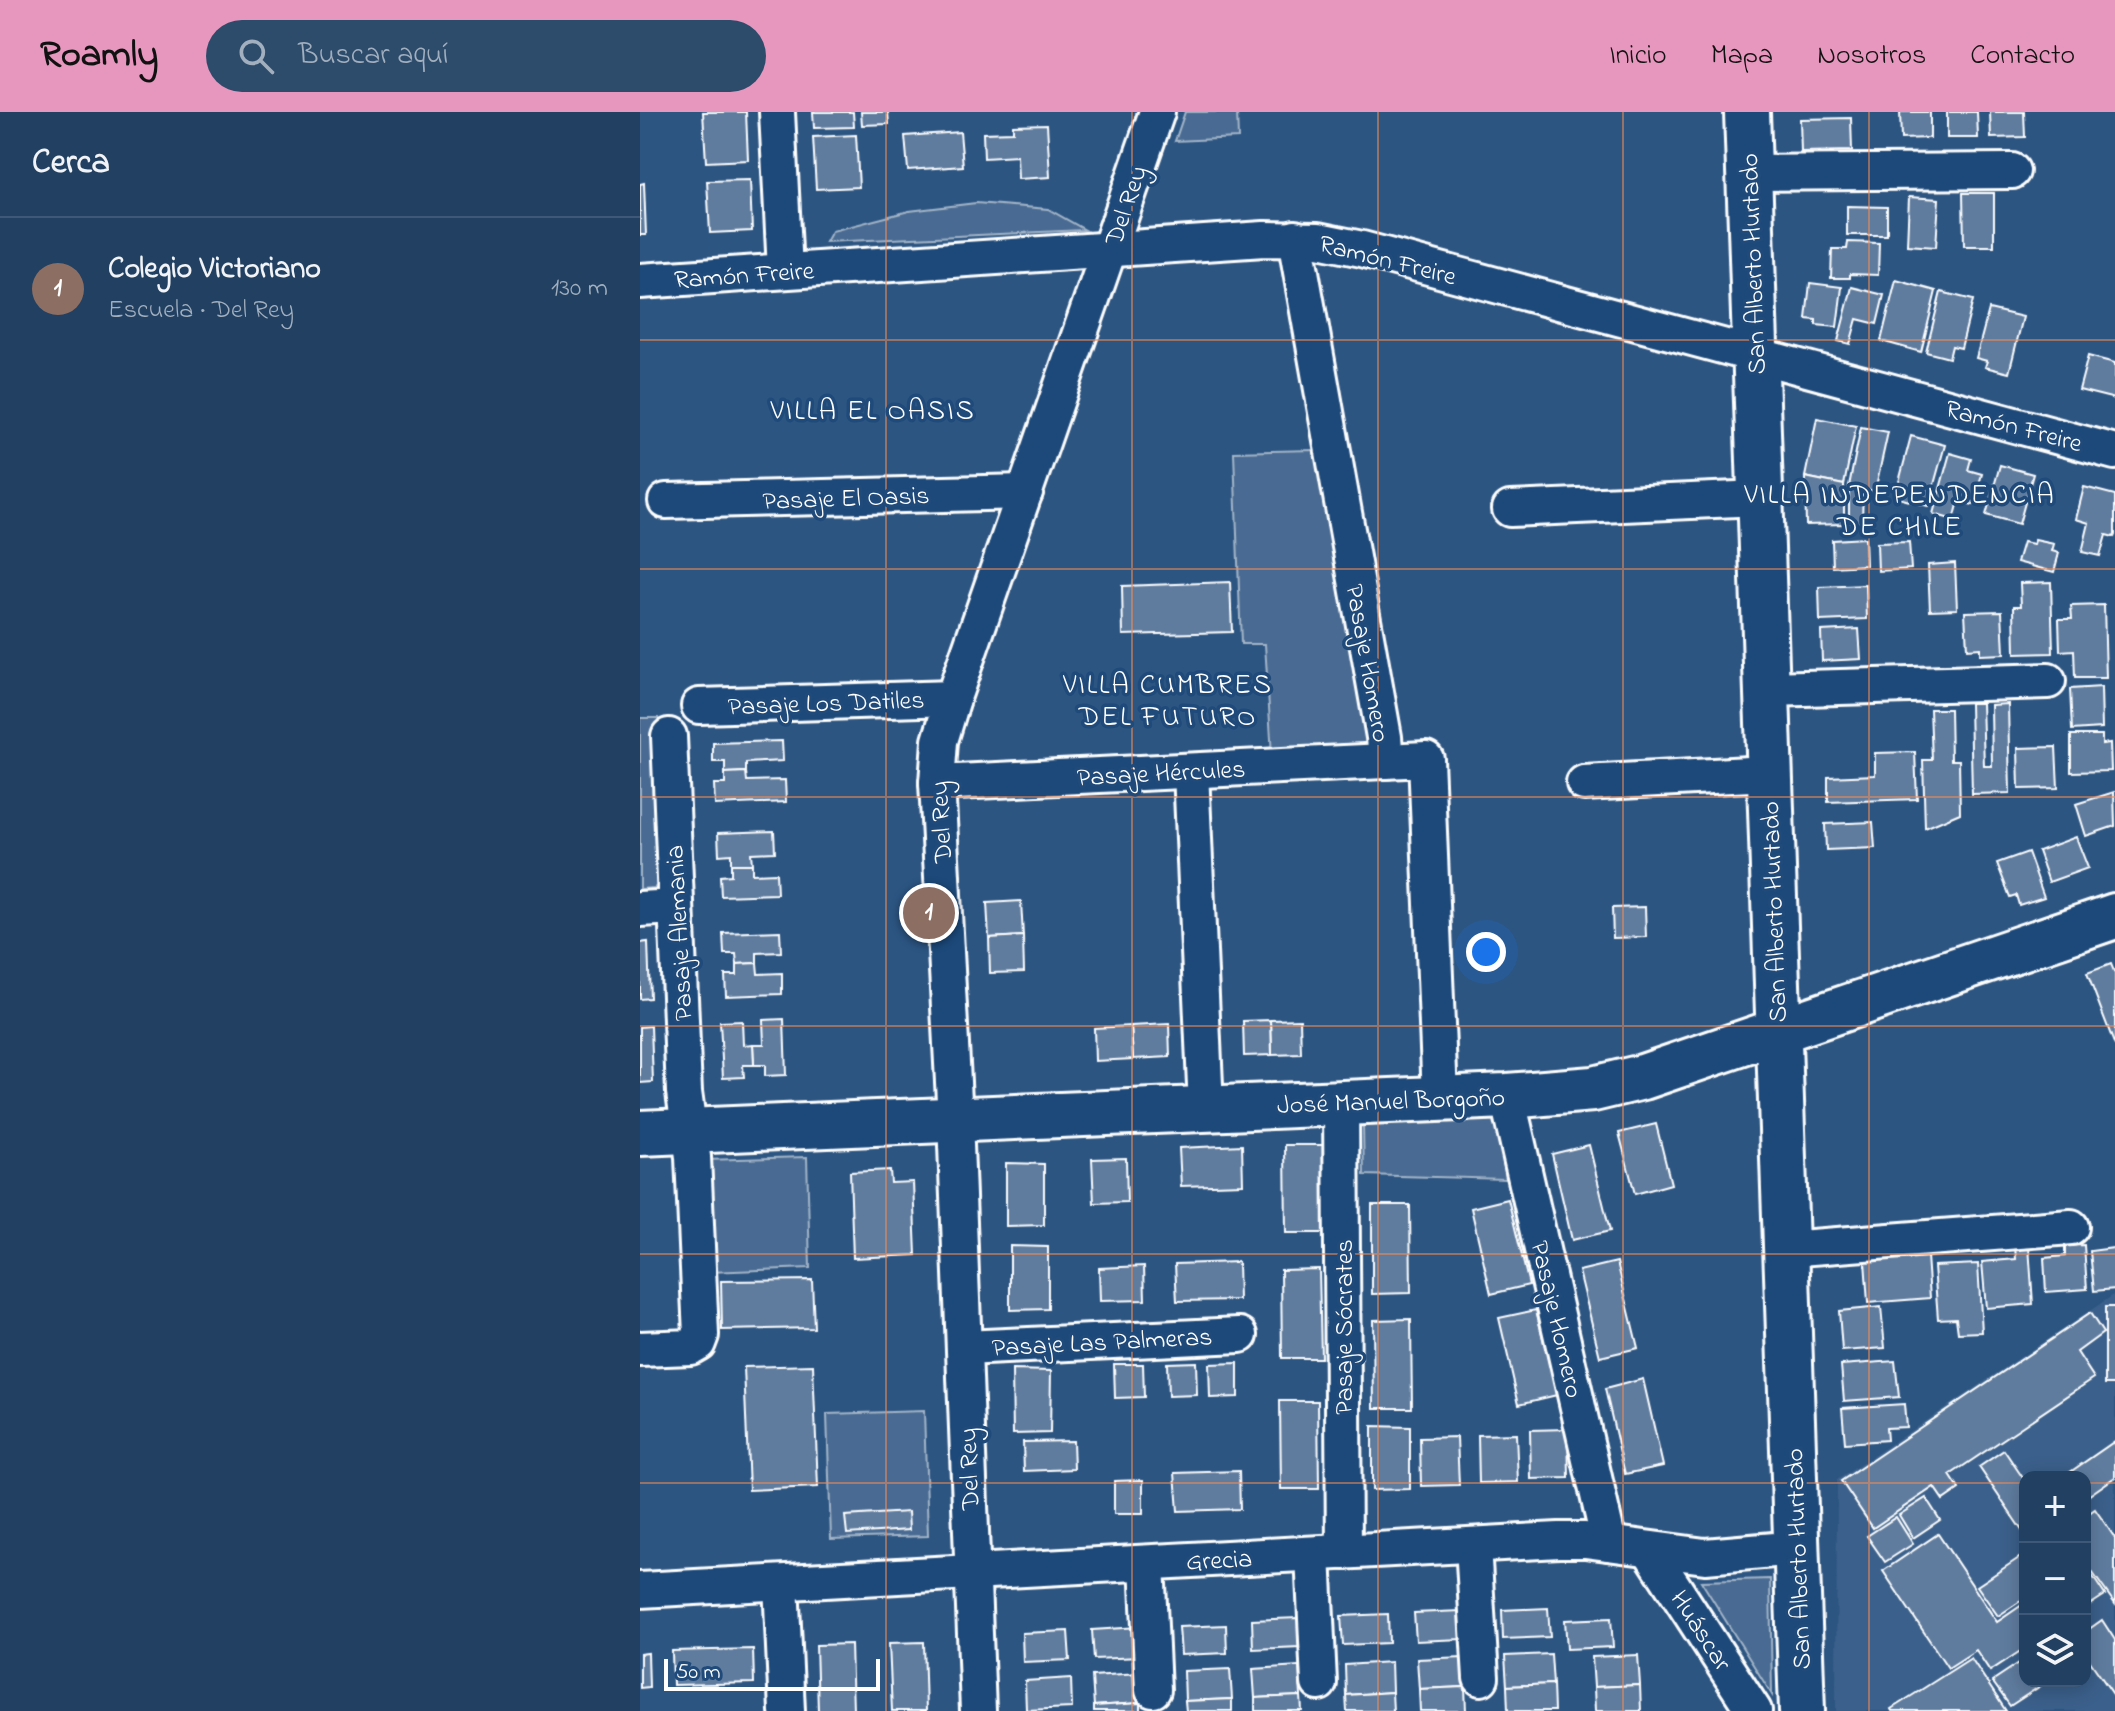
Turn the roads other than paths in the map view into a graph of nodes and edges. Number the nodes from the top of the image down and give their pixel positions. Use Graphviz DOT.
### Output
graph roads {
  1 [pos="777,112"];
  2 [pos="1157,112"];
  3 [pos="1747,112"];
  4 [pos="2012,171"];
  5 [pos="1749,173"];
  6 [pos="1295,238"];
  7 [pos="1110,250"];
  8 [pos="785,271"];
  9 [pos="640,281"];
  10 [pos="1757,356"];
  11 [pos="2115,452"];
  12 [pos="1025,492"];
  13 [pos="1760,498"];
  14 [pos="666,501"];
  15 [pos="1510,509"];
  16 [pos="2048,681"];
  17 [pos="1766,689"];
  18 [pos="953,698"];
  19 [pos="699,706"];
  20 [pos="669,736"];
  21 [pos="1386,761"];
  22 [pos="1191,771"];
  23 [pos="1768,773"];
  24 [pos="937,783"];
  25 [pos="1584,783"];
  26 [pos="676,907"];
  27 [pos="640,909"];
  28 [pos="2115,916"];
  29 [pos="1778,1031"];
  30 [pos="1507,1096"];
  31 [pos="1440,1097"];
  32 [pos="1341,1102"];
  33 [pos="1206,1108"];
  34 [pos="955,1119"];
  35 [pos="690,1130"];
  36 [pos="640,1133"];
  37 [pos="2071,1227"];
  38 [pos="1786,1249"];
  39 [pos="1240,1335"];
  40 [pos="964,1348"];
  41 [pos="640,1349"];
  42 [pos="1609,1543"];
  43 [pos="1473,1545"];
  44 [pos="1797,1548"];
  45 [pos="1649,1549"];
  46 [pos="1328,1553"];
  47 [pos="1147,1563"];
  48 [pos="972,1573"];
  49 [pos="781,1583"];
  50 [pos="640,1590"];
  51 [pos="1481,1678"];
  52 [pos="1319,1683"];
  53 [pos="1153,1690"];
  54 [pos="787,1711"];
  55 [pos="978,1711"];
  56 [pos="1754,1711"];
  57 [pos="1802,1711"];
  1 -- 8 [label="street"];
  2 -- 7 [label="street, Del Rey"];
  3 -- 5 [label="main road, San Alberto Hurtado"];
  4 -- 5 [label="street"];
  5 -- 10 [label="main road, San Alberto Hurtado"];
  6 -- 7 [label="street, Ramón Freire"];
  6 -- 10 [label="street, Ramón Freire"];
  6 -- 21 [label="street, Pasaje Homero"];
  7 -- 8 [label="street, Ramón Freire"];
  7 -- 12 [label="street, Del Rey"];
  8 -- 9 [label="street, Ramón Freire"];
  10 -- 11 [label="street, Ramón Freire"];
  10 -- 13 [label="main road, San Alberto Hurtado"];
  12 -- 14 [label="street, Pasaje El Oasis"];
  12 -- 18 [label="street, Del Rey"];
  13 -- 15 [label="street"];
  13 -- 17 [label="main road, San Alberto Hurtado"];
  16 -- 17 [label="street"];
  17 -- 23 [label="main road, San Alberto Hurtado"];
  18 -- 19 [label="street, Pasaje Los Datiles"];
  18 -- 24 [label="street, Del Rey"];
  20 -- 26 [label="street, Pasaje Alemania"];
  21 -- 22 [label="street, Pasaje Hércules"];
  21 -- 31 [label="street, Pasaje Homero"];
  22 -- 24 [label="street, Pasaje Hércules"];
  22 -- 33 [label="street"];
  23 -- 25 [label="street"];
  23 -- 29 [label="main road, San Alberto Hurtado"];
  24 -- 34 [label="street, Del Rey"];
  26 -- 27 [label="street"];
  26 -- 35 [label="street, Pasaje Alemania"];
  28 -- 29 [label="main road, José Manuel Borgoño"];
  29 -- 30 [label="main road, José Manuel Borgoño"];
  29 -- 38 [label="main road, San Alberto Hurtado"];
  30 -- 31 [label="main road, José Manuel Borgoño"];
  30 -- 42 [label="street, Pasaje Homero"];
  31 -- 32 [label="main road, José Manuel Borgoño"];
  32 -- 33 [label="main road, José Manuel Borgoño"];
  32 -- 46 [label="street, Pasaje Sócrates"];
  33 -- 34 [label="main road, José Manuel Borgoño"];
  34 -- 35 [label="main road, José Manuel Borgoño"];
  34 -- 40 [label="street, Del Rey"];
  35 -- 36 [label="main road, José Manuel Borgoño"];
  35 -- 41 [label="street, Pasaje Alemania"];
  37 -- 38 [label="street"];
  38 -- 44 [label="main road, San Alberto Hurtado"];
  39 -- 40 [label="street, Pasaje Las Palmeras"];
  40 -- 48 [label="street, Del Rey"];
  42 -- 43 [label="street, Grecia"];
  42 -- 45 [label="street, Grecia"];
  43 -- 46 [label="street, Grecia"];
  43 -- 51 [label="street"];
  44 -- 45 [label="street, Grecia"];
  44 -- 57 [label="main road, San Alberto Hurtado"];
  45 -- 56 [label="street, Huáscar"];
  46 -- 47 [label="street, Grecia"];
  46 -- 52 [label="street, Pasaje Sócrates"];
  47 -- 48 [label="street, Grecia"];
  47 -- 53 [label="street"];
  48 -- 49 [label="street, Grecia"];
  48 -- 55 [label="street, Del Rey"];
  49 -- 50 [label="street, Grecia"];
  49 -- 54 [label="street"];
}
